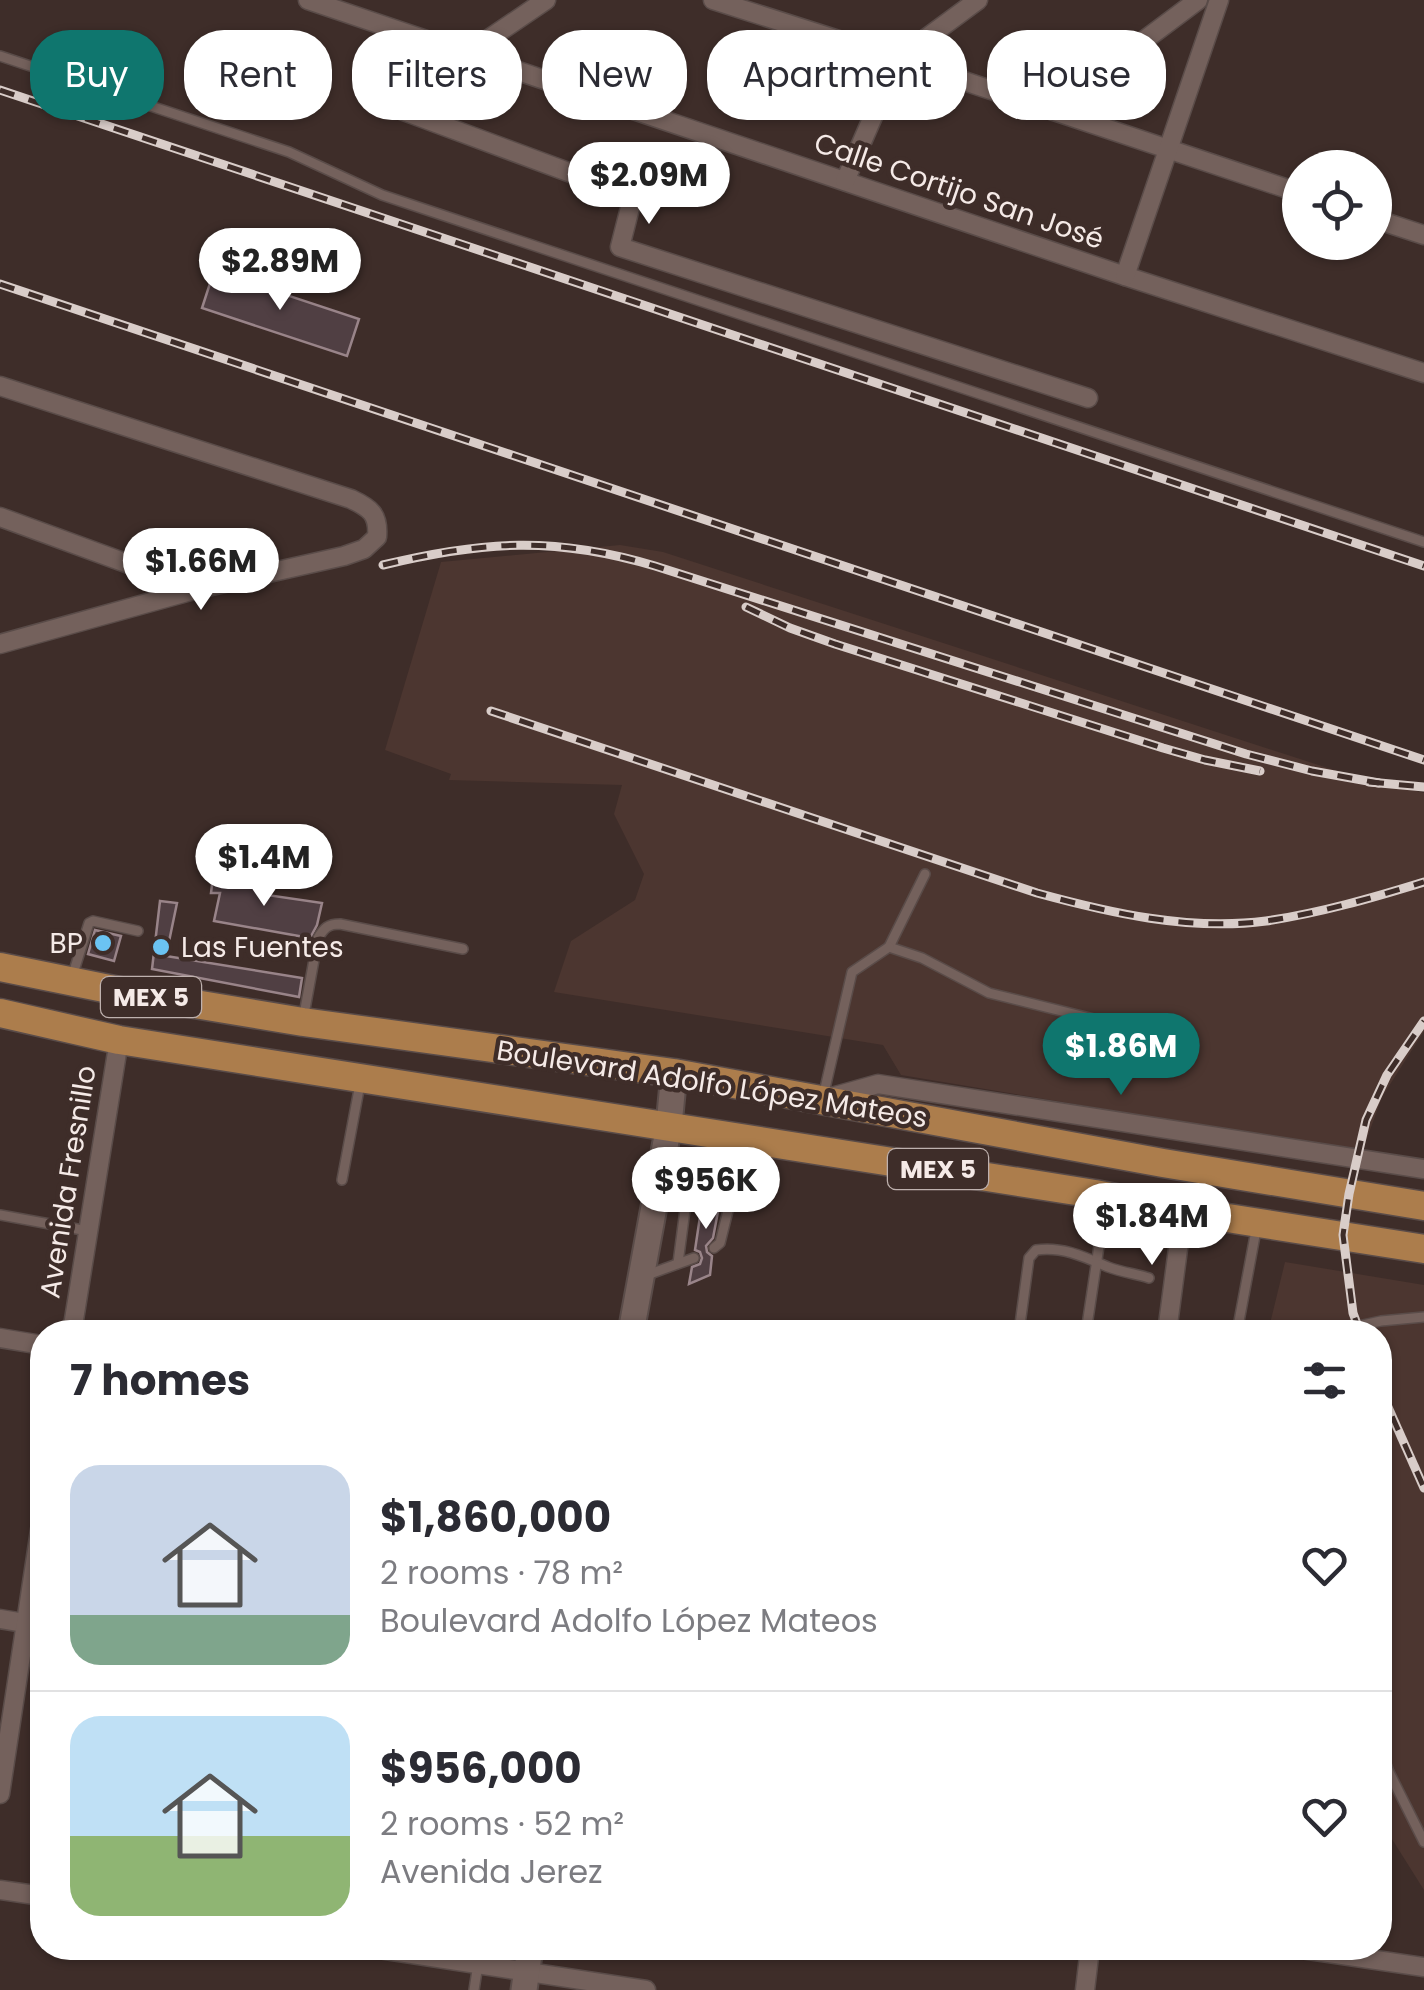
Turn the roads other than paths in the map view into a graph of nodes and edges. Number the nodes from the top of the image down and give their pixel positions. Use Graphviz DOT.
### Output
graph roads {
  1 [pos="308,0"];
  2 [pos="546,0"];
  3 [pos="713,0"];
  4 [pos="772,0"];
  5 [pos="978,0"];
  6 [pos="1198,0"];
  7 [pos="1219,0"];
  8 [pos="754,13"];
  9 [pos="398,30"];
  10 [pos="504,30"];
  11 [pos="807,30"];
  12 [pos="937,30"];
  13 [pos="1158,30"];
  14 [pos="0,56"];
  15 [pos="522,72"];
  16 [pos="428,120"];
  17 [pos="872,120"];
  18 [pos="1081,120"];
  19 [pos="1169,149"];
  20 [pos="845,181"];
  21 [pos="1282,188"];
  22 [pos="1392,225"];
  23 [pos="1424,236"];
  24 [pos="1126,276"];
  25 [pos="1424,372"];
  26 [pos="0,386"];
  27 [pos="1088,398"];
  28 [pos="0,518"];
  29 [pos="1424,542"];
  30 [pos="198,589"];
  31 [pos="0,644"];
  32 [pos="926,874"];
  33 [pos="138,931"];
  34 [pos="463,948"];
  35 [pos="889,948"];
  36 [pos="0,967"];
  37 [pos="71,982"];
  38 [pos="0,1013"];
  39 [pos="303,1022"];
  40 [pos="1106,1022"];
  41 [pos="119,1040"];
  42 [pos="674,1072"];
  43 [pos="361,1078"];
  44 [pos="822,1100"];
  45 [pos="668,1125"];
  46 [pos="746,1138"];
  47 [pos="1424,1169"];
  48 [pos="739,1172"];
  49 [pos="342,1180"];
  50 [pos="688,1187"];
  51 [pos="1314,1188"];
  52 [pos="656,1194"];
  53 [pos="1108,1196"];
  54 [pos="1388,1200"];
  55 [pos="1424,1206"];
  56 [pos="1184,1210"];
  57 [pos="0,1216"];
  58 [pos="1258,1222"];
  59 [pos="1308,1230"];
  60 [pos="88,1231"];
  61 [pos="1378,1241"];
  62 [pos="1100,1246"];
  63 [pos="714,1248"];
  64 [pos="1424,1249"];
  65 [pos="694,1258"];
  66 [pos="1098,1261"];
  67 [pos="678,1264"];
  68 [pos="640,1278"];
  69 [pos="1149,1278"];
  70 [pos="1424,1317"];
  71 [pos="74,1320"];
  72 [pos="633,1320"];
  73 [pos="1020,1320"];
  74 [pos="1088,1320"];
  75 [pos="1169,1320"];
  76 [pos="1240,1320"];
  77 [pos="1392,1320"];
  78 [pos="0,1338"];
  79 [pos="30,1343"];
  80 [pos="0,1620"];
  81 [pos="30,1624"];
  82 [pos="30,1645"];
  83 [pos="1392,1774"];
  84 [pos="0,1794"];
  85 [pos="1424,1842"];
  86 [pos="0,1890"];
  87 [pos="30,1894"];
  88 [pos="452,1960"];
  89 [pos="1089,1960"];
  90 [pos="1376,1960"];
  91 [pos="478,1964"];
  92 [pos="1424,1967"];
  93 [pos="527,1970"];
  94 [pos="474,1990"];
  95 [pos="646,1990"];
  96 [pos="1085,1990"];
  1 -- 9 [label="street, Calle Cortijo San José"];
  2 -- 10 [label="street"];
  3 -- 8 [label="street"];
  4 -- 8 [label="street"];
  5 -- 12 [label="street"];
  6 -- 13 [label="street"];
  7 -- 19 [label="street"];
  8 -- 11 [label="street"];
  14 -- 29 [label="lane"];
  15 -- 20 [label="street, Calle Cortijo San José"];
  16 -- 27 [label="street"];
  17 -- 20 [label="street"];
  18 -- 19 [label="street"];
  19 -- 21 [label="street"];
  19 -- 24 [label="street"];
  20 -- 24 [label="street, Calle Cortijo San José"];
  22 -- 23 [label="street"];
  24 -- 25 [label="street, Calle Cortijo San José"];
  26 -- 30 [label="street"];
  28 -- 30 [label="street"];
  30 -- 31 [label="street"];
  32 -- 35 [label="lane"];
  33 -- 37 [label="lane"];
  34 -- 39 [label="lane"];
  35 -- 40 [label="lane"];
  35 -- 44 [label="lane"];
  36 -- 37 [label="main road, Boulevard Adolfo López Mateos / MEX 5"];
  37 -- 39 [label="main road, Boulevard Adolfo López Mateos / MEX 5"];
  38 -- 41 [label="main road, Boulevard Adolfo López Mateos / MEX 5"];
  39 -- 42 [label="main road, Boulevard Adolfo López Mateos / MEX 5"];
  41 -- 43 [label="main road, Boulevard Adolfo López Mateos / MEX 5"];
  41 -- 60 [label="street, Avenida Fresnillo"];
  42 -- 44 [label="main road, Boulevard Adolfo López Mateos / MEX 5"];
  42 -- 45 [label="street"];
  43 -- 45 [label="main road, Boulevard Adolfo López Mateos / MEX 5"];
  43 -- 49 [label="lane"];
  44 -- 47 [label="street"];
  44 -- 51 [label="main road, Boulevard Adolfo López Mateos / MEX 5"];
  45 -- 46 [label="main road, Boulevard Adolfo López Mateos / MEX 5"];
  45 -- 52 [label="street"];
  46 -- 48 [label="lane"];
  46 -- 53 [label="main road, Boulevard Adolfo López Mateos / MEX 5"];
  48 -- 50 [label="lane"];
  48 -- 63 [label="lane"];
  50 -- 52 [label="lane"];
  50 -- 67 [label="lane"];
  51 -- 54 [label="main road, Boulevard Adolfo López Mateos / MEX 5"];
  51 -- 59 [label="main road"];
  52 -- 68 [label="street"];
  53 -- 56 [label="main road, Boulevard Adolfo López Mateos / MEX 5"];
  53 -- 62 [label="lane"];
  53 -- 62 [label="lane"];
  54 -- 55 [label="main road, Boulevard Adolfo López Mateos / MEX 5"];
  54 -- 61 [label="main road"];
  56 -- 58 [label="main road, Boulevard Adolfo López Mateos / MEX 5"];
  56 -- 75 [label="street"];
  57 -- 60 [label="lane"];
  58 -- 59 [label="main road, Boulevard Adolfo López Mateos / MEX 5"];
  58 -- 76 [label="lane"];
  59 -- 61 [label="main road, Boulevard Adolfo López Mateos / MEX 5"];
  60 -- 71 [label="street, Avenida Fresnillo"];
  61 -- 64 [label="main road, Boulevard Adolfo López Mateos / MEX 5"];
  62 -- 66 [label="lane"];
  65 -- 67 [label="lane"];
  66 -- 69 [label="lane"];
  66 -- 73 [label="lane"];
  66 -- 74 [label="lane"];
  67 -- 68 [label="lane"];
  68 -- 72 [label="street"];
  70 -- 77 [label="lane"];
  78 -- 79 [label="street"];
  80 -- 81 [label="street"];
  82 -- 84 [label="street"];
  83 -- 85 [label="lane"];
  86 -- 87 [label="street"];
  88 -- 91 [label="street"];
  89 -- 96 [label="street"];
  90 -- 92 [label="street"];
  91 -- 93 [label="street"];
  91 -- 94 [label="lane"];
  93 -- 95 [label="street"];
}
